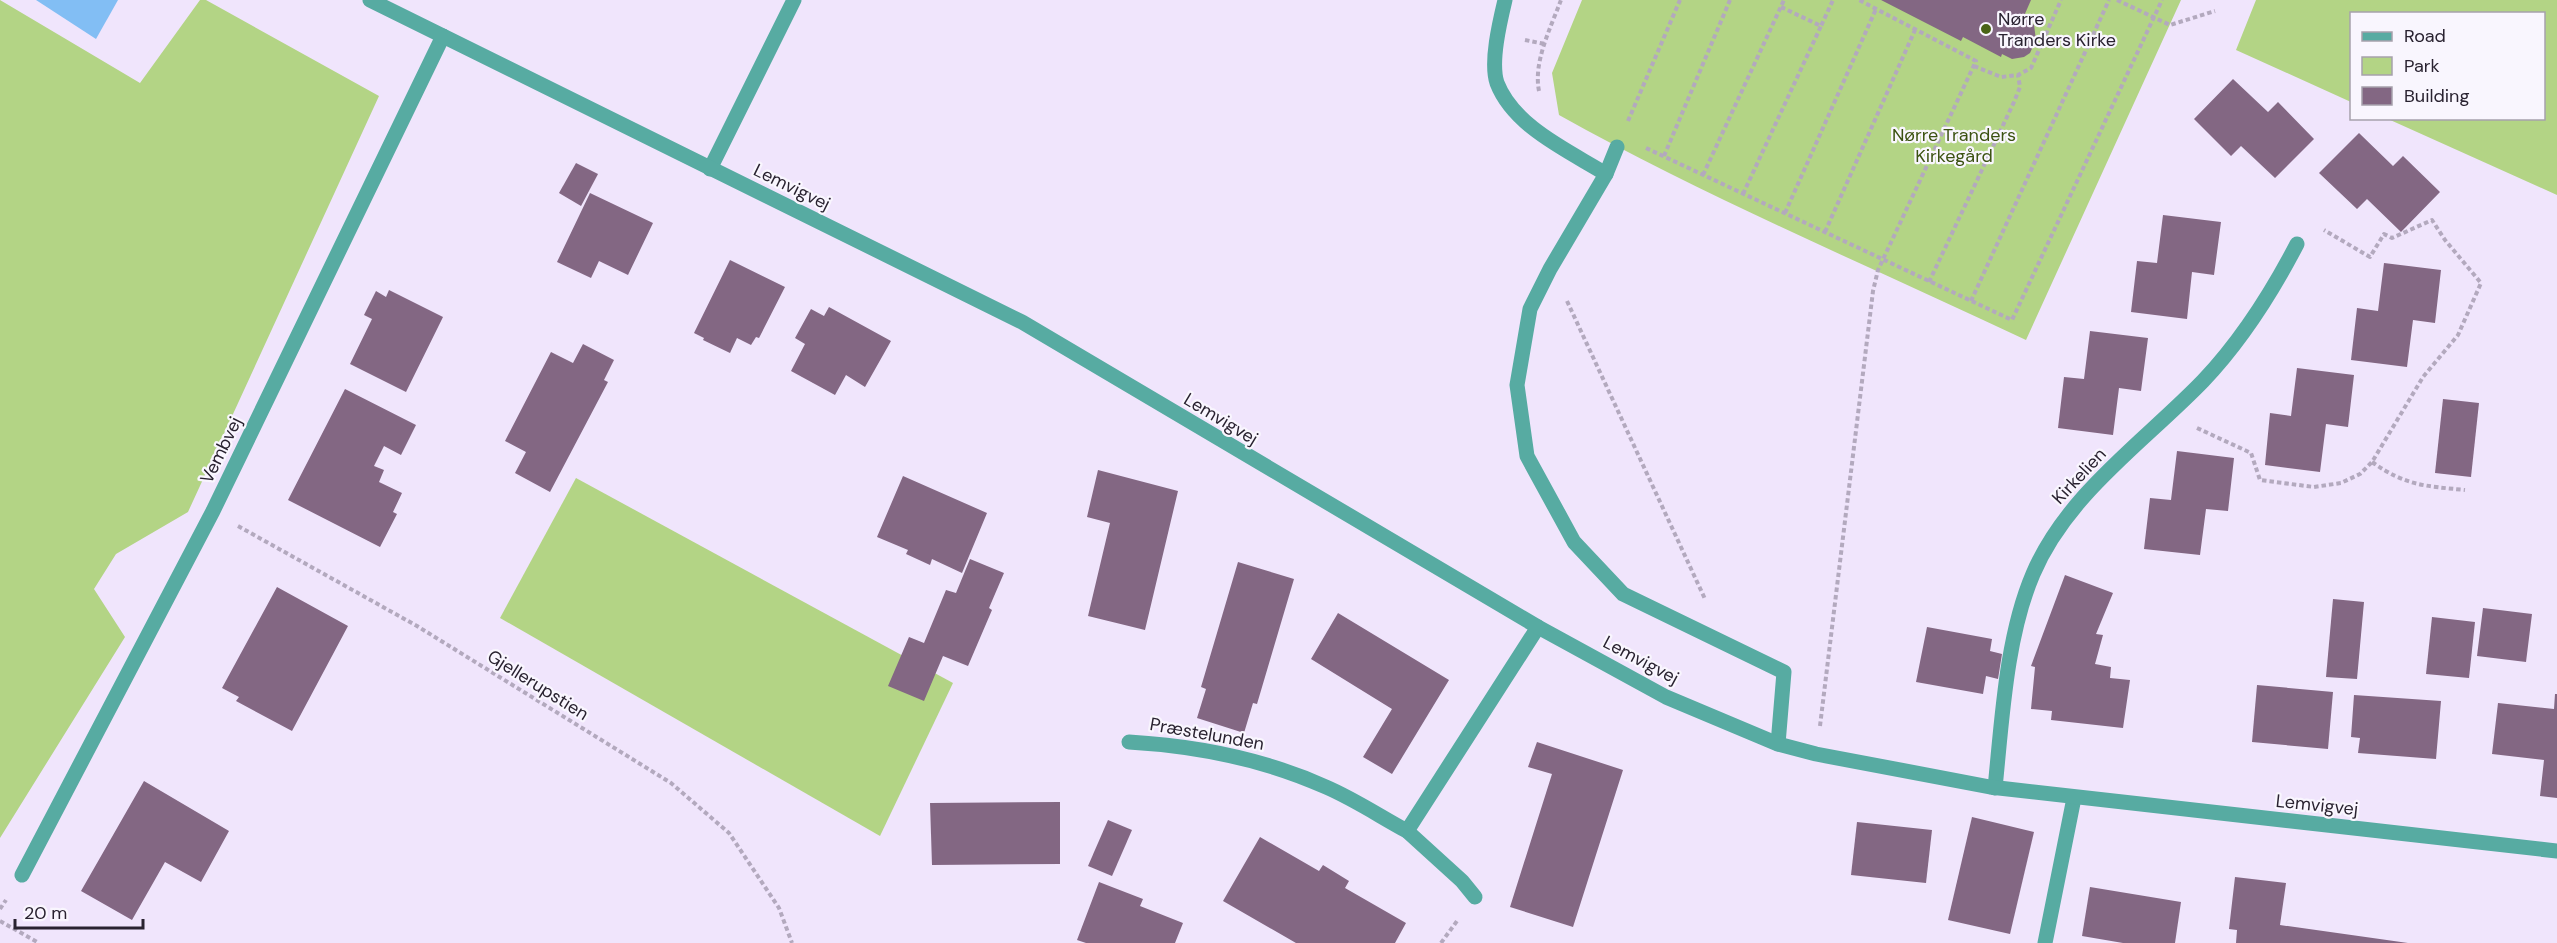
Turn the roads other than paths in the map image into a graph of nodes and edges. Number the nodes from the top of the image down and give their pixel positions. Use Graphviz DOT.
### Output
graph roads {
  1 [pos="370,0"];
  2 [pos="794,0"];
  3 [pos="1505,0"];
  4 [pos="443,36"];
  5 [pos="1619,141"];
  6 [pos="710,169"];
  7 [pos="1606,174"];
  8 [pos="2297,244"];
  9 [pos="1538,627"];
  10 [pos="1129,742"];
  11 [pos="1778,744"];
  12 [pos="1995,788"];
  13 [pos="2074,798"];
  14 [pos="1407,831"];
  15 [pos="2557,851"];
  16 [pos="22,875"];
  17 [pos="1475,897"];
  18 [pos="2046,943"];
  1 -- 4 [label="street, Lemvigvej"];
  2 -- 6 [label="street"];
  3 -- 7 [label="street"];
  4 -- 6 [label="street, Lemvigvej"];
  4 -- 16 [label="street, Vembvej"];
  5 -- 7 [label="street"];
  6 -- 9 [label="street, Lemvigvej"];
  7 -- 11 [label="street"];
  8 -- 12 [label="street, Kirkelien"];
  9 -- 11 [label="street, Lemvigvej"];
  9 -- 14 [label="street"];
  10 -- 14 [label="street, Præstelunden"];
  11 -- 12 [label="street, Lemvigvej"];
  12 -- 13 [label="street, Lemvigvej"];
  13 -- 15 [label="street, Lemvigvej"];
  13 -- 18 [label="street"];
  14 -- 17 [label="street, Præstelunden"];
}
